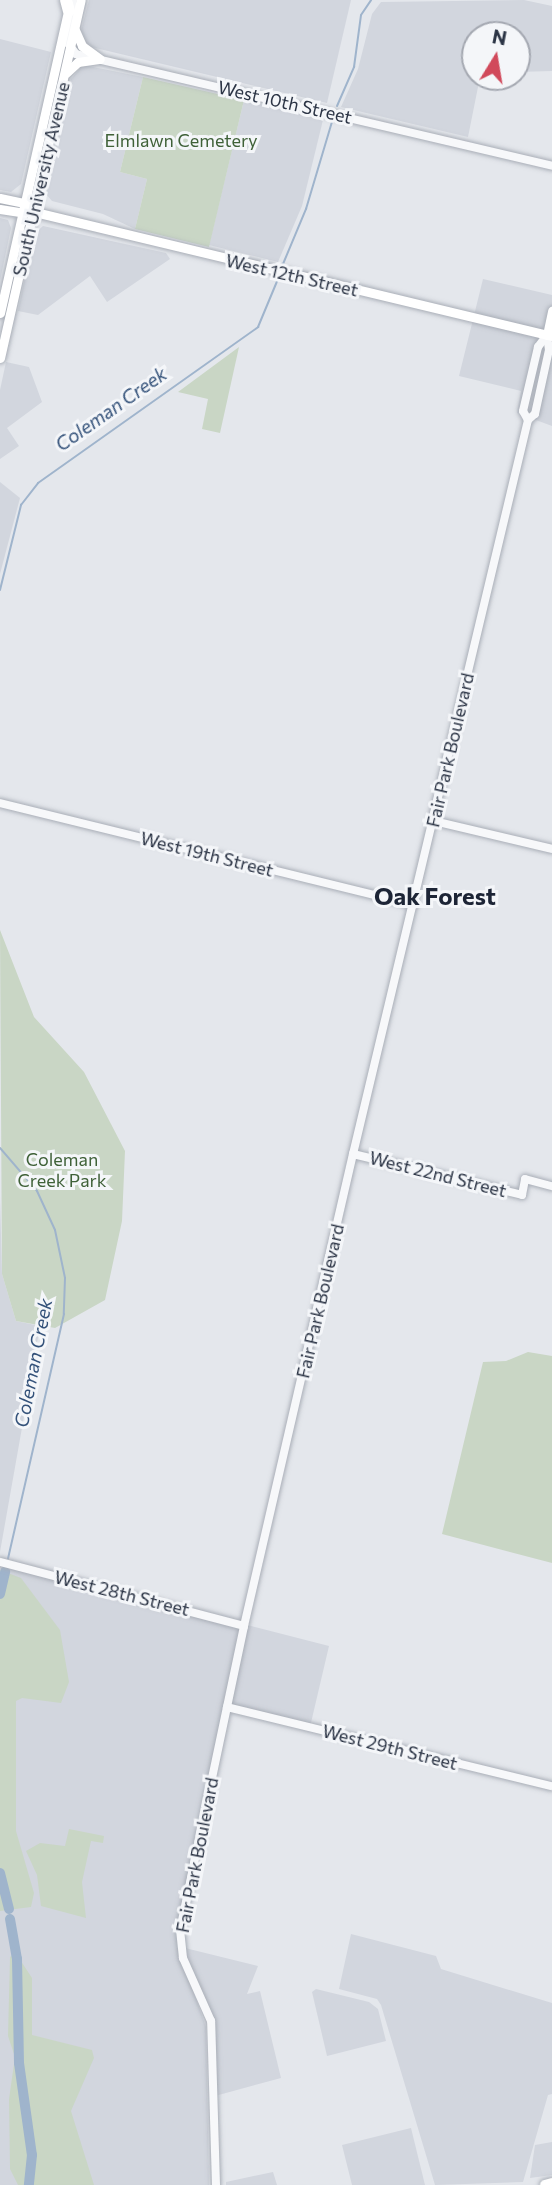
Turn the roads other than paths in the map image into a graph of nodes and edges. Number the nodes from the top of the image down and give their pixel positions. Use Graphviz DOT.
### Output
graph roads {
  1 [pos="81,0"];
  2 [pos="70,3"];
  3 [pos="75,28"];
  4 [pos="70,50"];
  5 [pos="100,59"];
  6 [pos="64,75"];
  7 [pos="552,166"];
  8 [pos="0,198"];
  9 [pos="24,203"];
  10 [pos="0,209"];
  11 [pos="33,211"];
  12 [pos="20,215"];
  13 [pos="552,311"];
  14 [pos="0,313"];
  15 [pos="549,335"];
  16 [pos="0,358"];
  17 [pos="0,803"];
  18 [pos="434,821"];
  19 [pos="552,849"];
  20 [pos="414,905"];
  21 [pos="353,1154"];
  22 [pos="552,1186"];
  23 [pos="4,1563"];
  24 [pos="244,1626"];
  25 [pos="227,1707"];
  26 [pos="552,1787"];
  27 [pos="552,2183"];
  28 [pos="216,2185"];
  29 [pos="545,2185"];
  1 -- 3 [label="main road, South University Avenue"];
  2 -- 4 [label="street"];
  2 -- 9 [label="main road, South University Avenue"];
  3 -- 4 [label="main road, South University Avenue"];
  3 -- 5 [label="main road"];
  4 -- 5 [label="street, West 10th Street"];
  4 -- 6 [label="main road, South University Avenue"];
  5 -- 6 [label="main road"];
  5 -- 7 [label="street, West 10th Street"];
  6 -- 11 [label="main road, South University Avenue"];
  8 -- 9 [label="main road, West 12th Street"];
  9 -- 11 [label="main road, West 12th Street"];
  9 -- 12 [label="main road, South University Avenue"];
  10 -- 12 [label="main road"];
  11 -- 12 [label="main road"];
  11 -- 15 [label="main road, West 12th Street"];
  11 -- 16 [label="main road, South University Avenue"];
  12 -- 14 [label="main road, South University Avenue"];
  13 -- 15 [label="main road, Fair Park Boulevard"];
  15 -- 18 [label="street, Fair Park Boulevard"];
  17 -- 20 [label="street, West 19th Street"];
  18 -- 19 [label="street"];
  18 -- 20 [label="street, Fair Park Boulevard"];
  20 -- 21 [label="street, Fair Park Boulevard"];
  21 -- 22 [label="street, West 22nd Street"];
  21 -- 24 [label="street, Fair Park Boulevard"];
  23 -- 24 [label="street, West 28th Street"];
  24 -- 25 [label="street, Fair Park Boulevard"];
  25 -- 26 [label="street, West 29th Street"];
  25 -- 28 [label="street, Fair Park Boulevard"];
  27 -- 29 [label="main road"];
}
